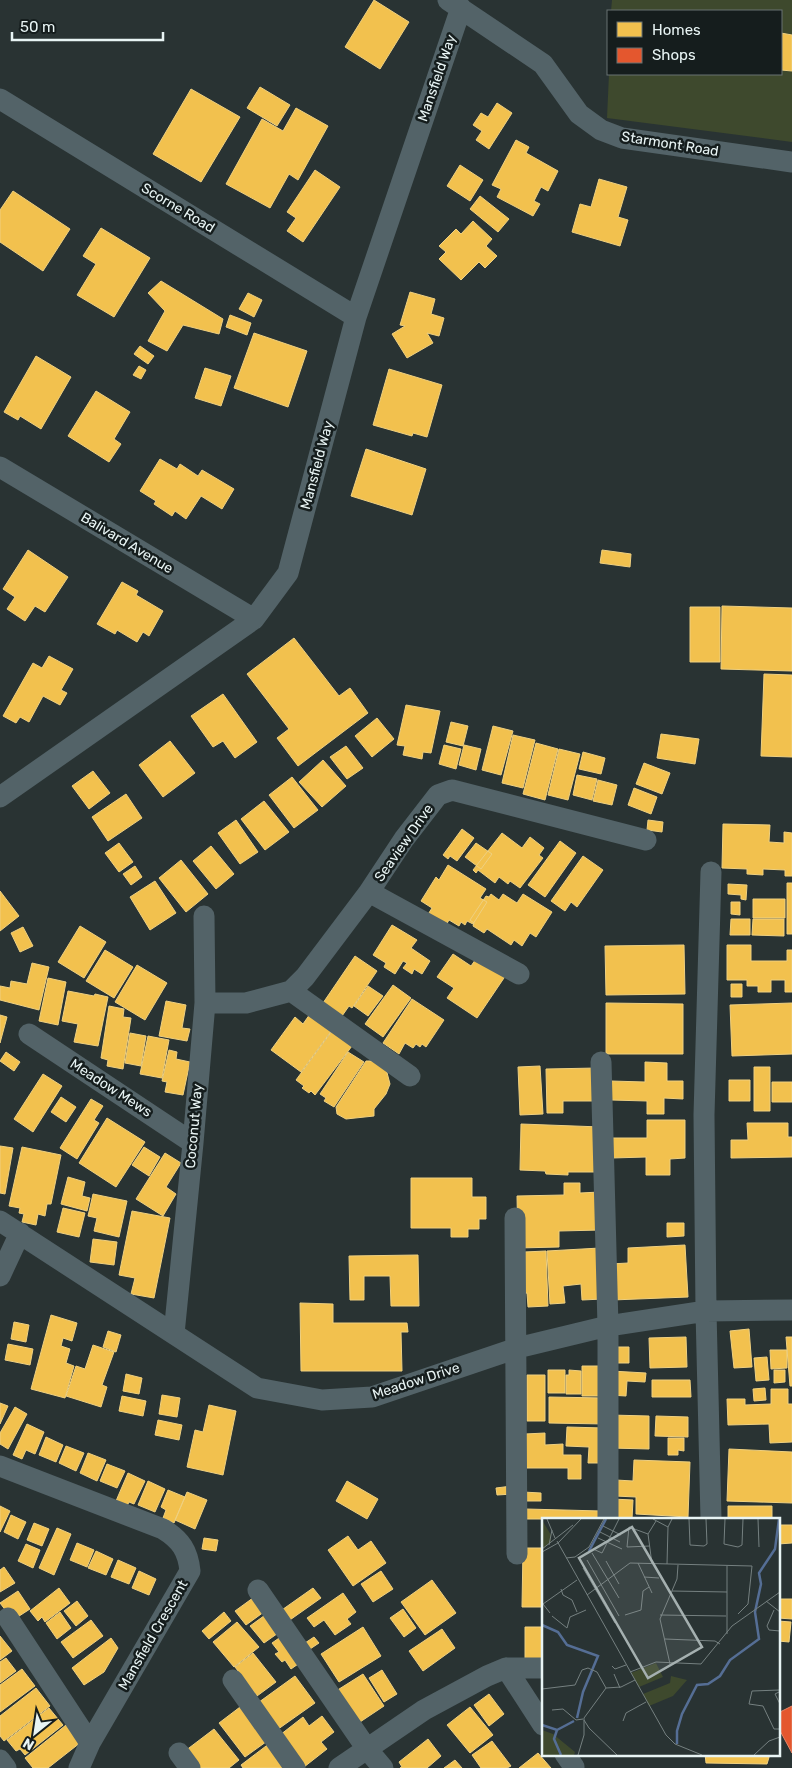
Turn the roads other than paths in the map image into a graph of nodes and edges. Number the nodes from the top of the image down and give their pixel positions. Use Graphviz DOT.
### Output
graph roads {
  1 [pos="454,4"];
  2 [pos="0,100"];
  3 [pos="792,162"];
  4 [pos="356,317"];
  5 [pos="0,467"];
  6 [pos="254,619"];
  7 [pos="0,797"];
  8 [pos="646,840"];
  9 [pos="711,872"];
  10 [pos="369,892"];
  11 [pos="204,916"];
  12 [pos="519,974"];
  13 [pos="291,991"];
  14 [pos="205,1003"];
  15 [pos="29,1034"];
  16 [pos="601,1062"];
  17 [pos="410,1076"];
  18 [pos="193,1142"];
  19 [pos="514,1218"];
  20 [pos="0,1221"];
  21 [pos="20,1233"];
  22 [pos="0,1276"];
  23 [pos="706,1310"];
  24 [pos="792,1310"];
  25 [pos="608,1326"];
  26 [pos="174,1334"];
  27 [pos="517,1348"];
  28 [pos="0,1466"];
  29 [pos="608,1518"];
  30 [pos="711,1518"];
  31 [pos="517,1554"];
  32 [pos="258,1590"];
  33 [pos="8,1618"];
  34 [pos="506,1668"];
  35 [pos="542,1668"];
  36 [pos="233,1680"];
  37 [pos="542,1723"];
  38 [pos="90,1743"];
  39 [pos="367,1749"];
  40 [pos="0,1760"];
  41 [pos="6,1768"];
  42 [pos="79,1768"];
  43 [pos="295,1768"];
  44 [pos="339,1768"];
  45 [pos="383,1768"];
  1 -- 3 [label="street, Starmont Road"];
  1 -- 4 [label="street, Mansfield Way"];
  2 -- 4 [label="street, Scorne Road"];
  4 -- 6 [label="street, Mansfield Way"];
  5 -- 6 [label="street, Balivard Avenue"];
  6 -- 7 [label="street, Mansfield Way"];
  8 -- 10 [label="street, Seaview Drive"];
  9 -- 23 [label="street"];
  10 -- 12 [label="street"];
  10 -- 13 [label="street, Seaview Drive"];
  11 -- 14 [label="street, Coconut Way"];
  13 -- 14 [label="street"];
  13 -- 17 [label="street"];
  14 -- 18 [label="street, Coconut Way"];
  15 -- 18 [label="street, Meadow Mews"];
  16 -- 25 [label="street"];
  18 -- 26 [label="street, Coconut Way"];
  19 -- 27 [label="street"];
  20 -- 21 [label="street, Meadow Drive"];
  21 -- 22 [label="street"];
  21 -- 26 [label="street, Meadow Drive"];
  23 -- 24 [label="street, Meadow Drive"];
  23 -- 25 [label="street, Meadow Drive"];
  23 -- 30 [label="street"];
  25 -- 27 [label="street, Meadow Drive"];
  25 -- 29 [label="street"];
  26 -- 27 [label="street, Meadow Drive"];
  27 -- 31 [label="street"];
  28 -- 38 [label="street, Mansfield Crescent"];
  32 -- 39 [label="street"];
  33 -- 38 [label="street"];
  34 -- 35 [label="street"];
  34 -- 37 [label="street"];
  34 -- 39 [label="street"];
  36 -- 43 [label="street"];
  38 -- 42 [label="street, Mansfield Crescent"];
  39 -- 44 [label="street"];
  39 -- 45 [label="street"];
  40 -- 41 [label="street"];
}
